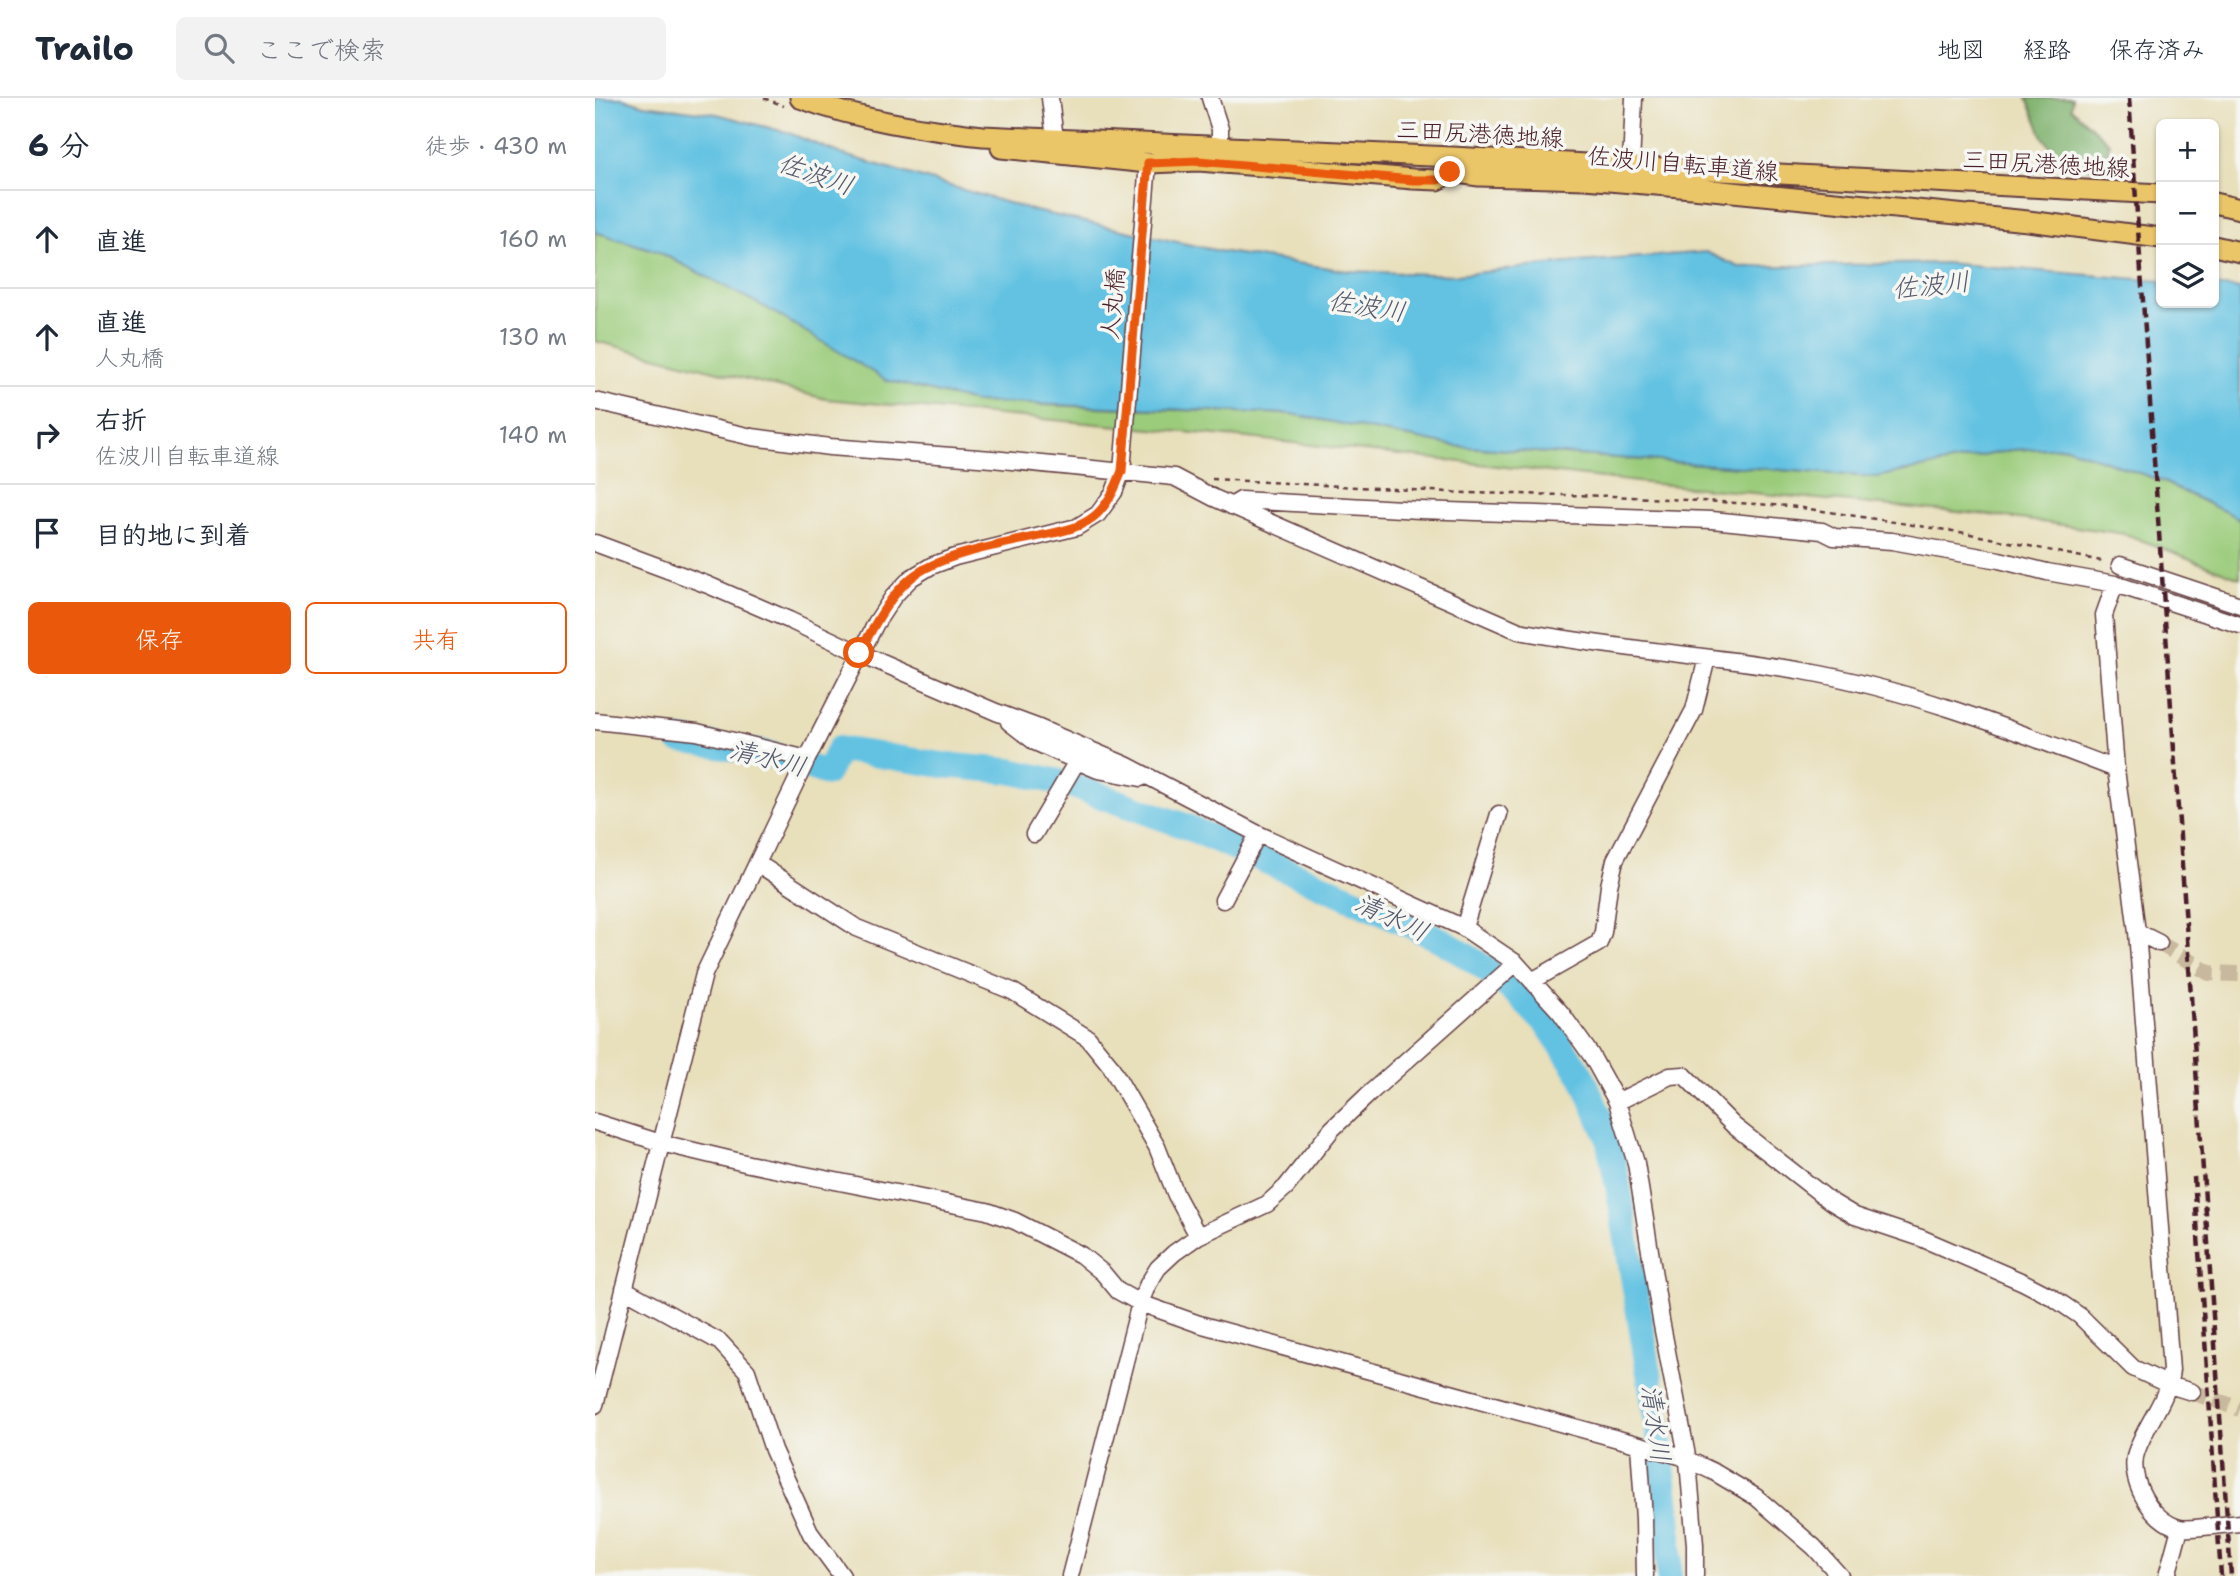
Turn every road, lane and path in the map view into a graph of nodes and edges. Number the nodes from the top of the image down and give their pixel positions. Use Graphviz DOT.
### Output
graph roads {
  1 [pos="800,98"];
  2 [pos="1050,98"];
  3 [pos="1210,98"];
  4 [pos="1635,98"];
  5 [pos="1055,139"];
  6 [pos="988,142"];
  7 [pos="1220,146"];
  8 [pos="1451,164"];
  9 [pos="1631,166"];
  10 [pos="1147,169"];
  11 [pos="2156,194"];
  12 [pos="2219,205"];
  13 [pos="2240,209"];
  14 [pos="2156,237"];
  15 [pos="2219,247"];
  16 [pos="2240,252"];
  17 [pos="595,401"];
  18 [pos="1122,471"];
  19 [pos="1231,506"];
  20 [pos="595,543"];
  21 [pos="2120,565"];
  22 [pos="2115,584"];
  23 [pos="2240,605"];
  24 [pos="2240,625"];
  25 [pos="859,653"];
  26 [pos="1707,658"];
  27 [pos="996,712"];
  28 [pos="595,721"];
  29 [pos="807,759"];
  30 [pos="1077,761"];
  31 [pos="2116,769"];
  32 [pos="1155,780"];
  33 [pos="1499,814"];
  34 [pos="1034,834"];
  35 [pos="1258,834"];
  36 [pos="757,863"];
  37 [pos="1223,900"];
  38 [pos="1464,928"];
  39 [pos="2137,932"];
  40 [pos="2159,943"];
  41 [pos="1513,966"];
  42 [pos="1532,981"];
  43 [pos="1617,1102"];
  44 [pos="595,1122"];
  45 [pos="661,1143"];
  46 [pos="1198,1236"];
  47 [pos="624,1289"];
  48 [pos="1140,1303"];
  49 [pos="601,1359"];
  50 [pos="2169,1385"];
  51 [pos="2192,1392"];
  52 [pos="595,1405"];
  53 [pos="1643,1447"];
  54 [pos="1684,1458"];
  55 [pos="2240,1523"];
  56 [pos="2180,1528"];
  57 [pos="842,1576"];
  58 [pos="1070,1576"];
  59 [pos="1645,1576"];
  60 [pos="1695,1576"];
  61 [pos="1840,1576"];
  62 [pos="2167,1576"];
  1 -- 6 [label="main road, 三田尻港徳地線"];
  2 -- 5 [label="street"];
  3 -- 7 [label="street"];
  4 -- 9 [label="street"];
  5 -- 6 [label="main road, 三田尻港徳地線"];
  5 -- 7 [label="main road, 三田尻港徳地線"];
  6 -- 10 [label="main road, 佐波川自転車道線"];
  7 -- 8 [label="main road, 三田尻港徳地線"];
  8 -- 9 [label="main road, 三田尻港徳地線"];
  8 -- 10 [label="main road, 佐波川自転車道線"];
  8 -- 14 [label="main road, 佐波川自転車道線"];
  9 -- 11 [label="main road, 三田尻港徳地線"];
  10 -- 18 [label="street, 人丸橋"];
  12 -- 13 [label="main road"];
  15 -- 16 [label="main road"];
  17 -- 18 [label="street"];
  18 -- 19 [label="street"];
  18 -- 25 [label="street"];
  19 -- 22 [label="street"];
  19 -- 26 [label="street"];
  20 -- 25 [label="street"];
  21 -- 23 [label="street"];
  22 -- 24 [label="street"];
  22 -- 31 [label="street"];
  25 -- 27 [label="street"];
  25 -- 29 [label="street"];
  26 -- 31 [label="street"];
  26 -- 42 [label="street"];
  27 -- 30 [label="street"];
  27 -- 32 [label="street"];
  28 -- 29 [label="street"];
  29 -- 36 [label="street"];
  30 -- 32 [label="street"];
  30 -- 34 [label="street"];
  31 -- 39 [label="street"];
  32 -- 35 [label="street"];
  33 -- 38 [label="street"];
  35 -- 37 [label="street"];
  35 -- 38 [label="street"];
  36 -- 45 [label="street"];
  36 -- 46 [label="street"];
  38 -- 41 [label="street"];
  39 -- 40 [label="street"];
  39 -- 50 [label="street"];
  41 -- 42 [label="street"];
  41 -- 46 [label="street"];
  42 -- 43 [label="street"];
  43 -- 50 [label="street"];
  43 -- 54 [label="street"];
  44 -- 45 [label="street"];
  45 -- 47 [label="street"];
  45 -- 48 [label="street"];
  46 -- 48 [label="street"];
  47 -- 49 [label="street"];
  47 -- 57 [label="street"];
  48 -- 53 [label="street"];
  48 -- 58 [label="street"];
  49 -- 52 [label="street"];
  50 -- 51 [label="street"];
  50 -- 56 [label="street"];
  53 -- 54 [label="street"];
  53 -- 59 [label="street"];
  54 -- 60 [label="street"];
  54 -- 61 [label="street"];
  55 -- 56 [label="street"];
  56 -- 62 [label="street"];
}
